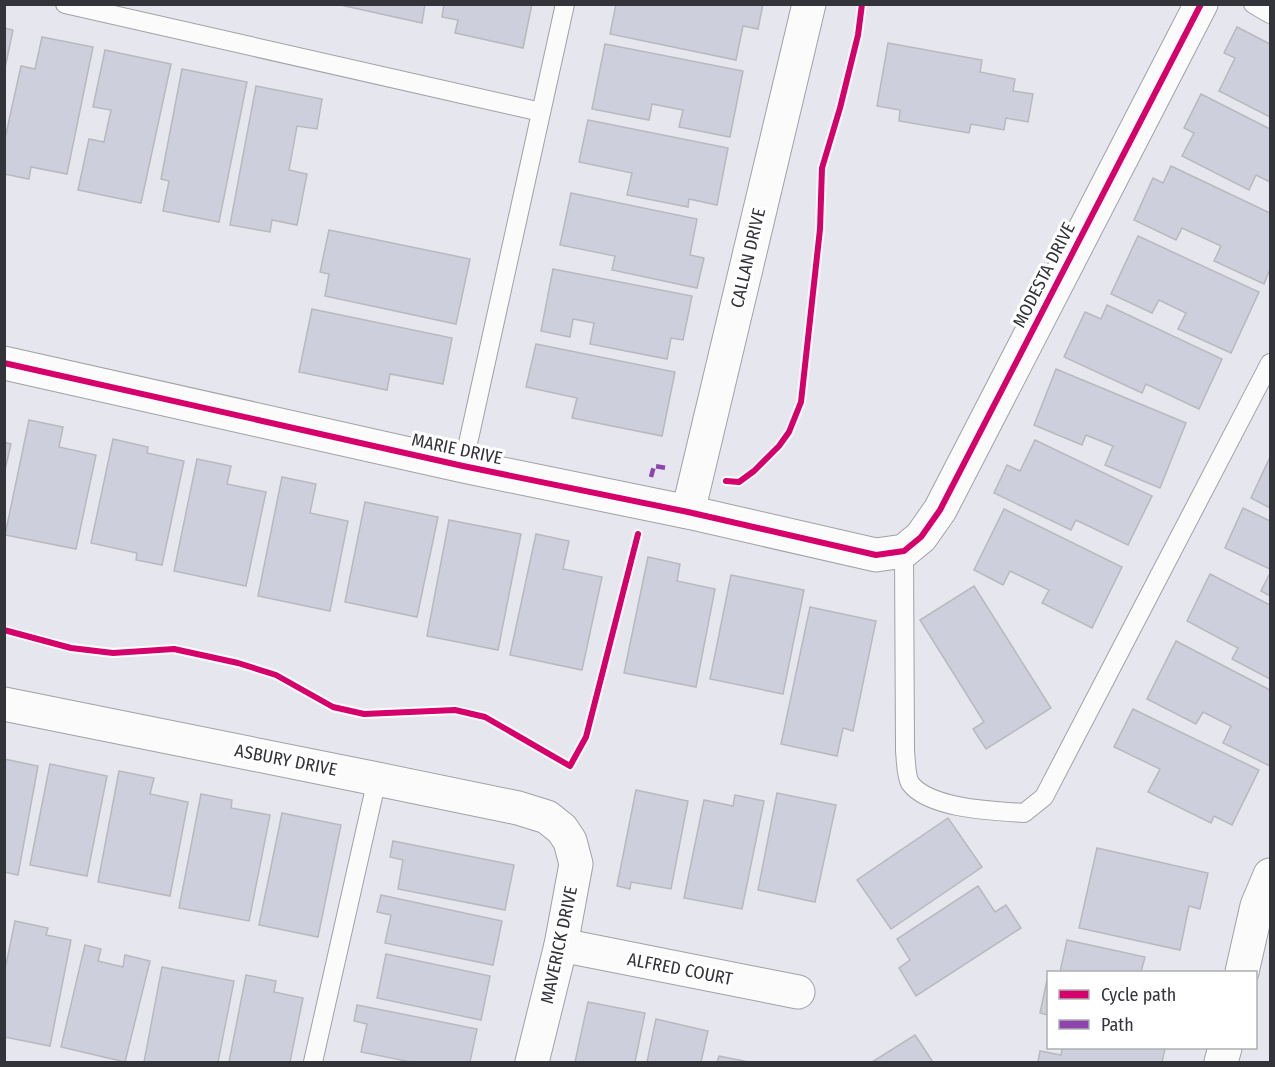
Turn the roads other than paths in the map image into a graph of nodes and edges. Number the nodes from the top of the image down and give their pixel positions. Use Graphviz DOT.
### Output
graph roads {
  1 [pos="65,4"];
  2 [pos="566,4"];
  3 [pos="809,4"];
  4 [pos="1201,4"];
  5 [pos="1253,4"];
  6 [pos="1270,14"];
  7 [pos="541,112"];
  8 [pos="4,363"];
  9 [pos="1270,363"];
  10 [pos="462,466"];
  11 [pos="688,512"];
  12 [pos="904,551"];
  13 [pos="4,704"];
  14 [pos="377,779"];
  15 [pos="562,829"];
  16 [pos="1270,875"];
  17 [pos="561,945"];
  18 [pos="1242,971"];
  19 [pos="798,992"];
  20 [pos="313,1062"];
  21 [pos="532,1062"];
  1 -- 7 [label="lane"];
  2 -- 7 [label="lane"];
  3 -- 11 [label="street, CALLAN DRIVE"];
  4 -- 12 [label="street, MODESTA DRIVE"];
  5 -- 6 [label="lane"];
  7 -- 10 [label="lane"];
  8 -- 10 [label="street, MARIE DRIVE"];
  9 -- 12 [label="lane"];
  10 -- 11 [label="street, MARIE DRIVE"];
  11 -- 12 [label="street, MARIE DRIVE"];
  13 -- 14 [label="street, ASBURY DRIVE"];
  14 -- 15 [label="street, ASBURY DRIVE"];
  14 -- 20 [label="lane"];
  15 -- 17 [label="street, MAVERICK DRIVE"];
  16 -- 18 [label="street"];
  17 -- 19 [label="street, ALFRED COURT"];
  17 -- 21 [label="street, MAVERICK DRIVE"];
}
